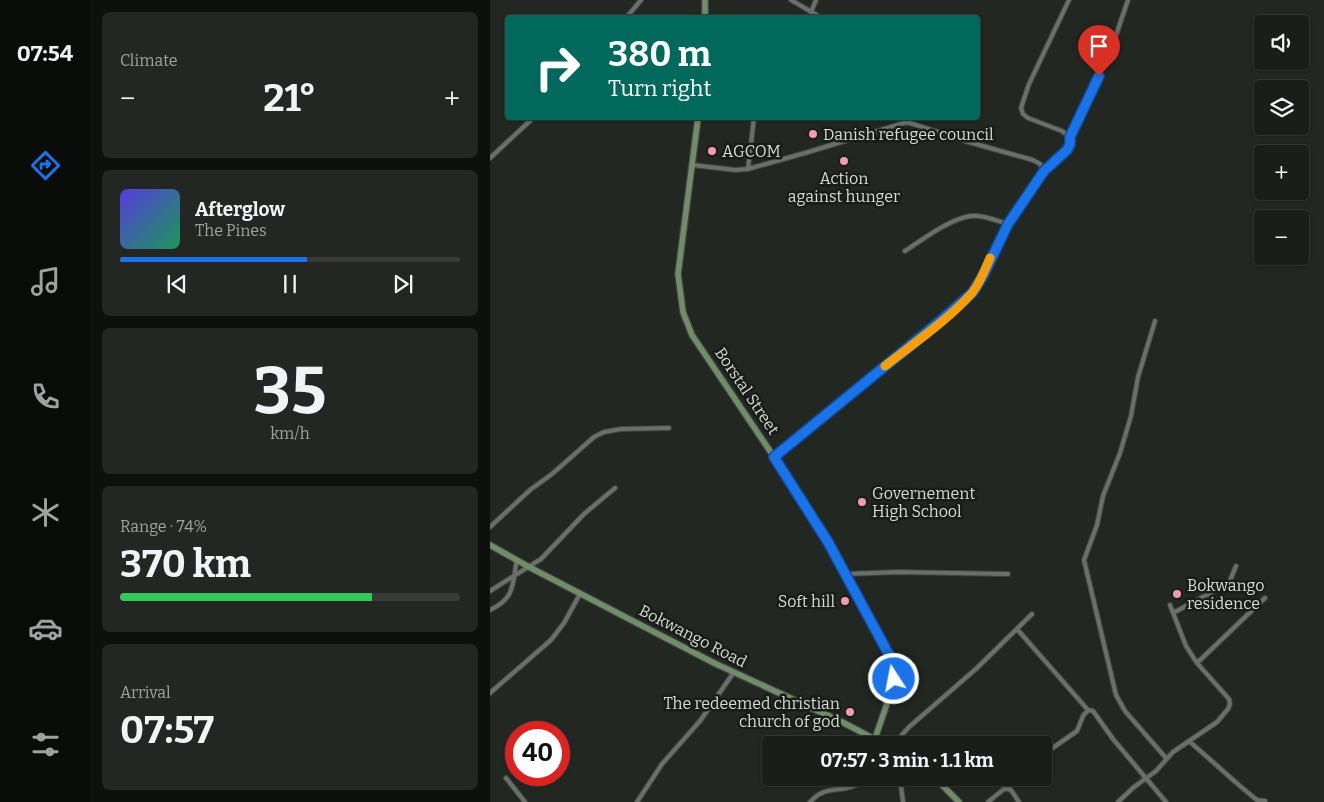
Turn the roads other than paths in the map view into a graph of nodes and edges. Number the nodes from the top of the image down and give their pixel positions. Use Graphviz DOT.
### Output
graph roads {
  1 [pos="641,0"];
  2 [pos="705,0"];
  3 [pos="790,0"];
  4 [pos="816,0"];
  5 [pos="1069,0"];
  6 [pos="1128,0"];
  7 [pos="810,12"];
  8 [pos="628,15"];
  9 [pos="705,15"];
  10 [pos="816,15"];
  11 [pos="531,120"];
  12 [pos="698,120"];
  13 [pos="754,120"];
  14 [pos="907,120"];
  15 [pos="1070,137"];
  16 [pos="490,158"];
  17 [pos="693,165"];
  18 [pos="748,169"];
  19 [pos="1044,171"];
  20 [pos="1008,224"];
  21 [pos="905,251"];
  22 [pos="1155,321"];
  23 [pos="669,428"];
  24 [pos="774,457"];
  25 [pos="615,488"];
  26 [pos="490,527"];
  27 [pos="490,545"];
  28 [pos="516,560"];
  29 [pos="1236,566"];
  30 [pos="530,567"];
  31 [pos="845,574"];
  32 [pos="1008,574"];
  33 [pos="515,576"];
  34 [pos="490,591"];
  35 [pos="580,594"];
  36 [pos="1265,598"];
  37 [pos="1170,605"];
  38 [pos="490,610"];
  39 [pos="1173,613"];
  40 [pos="1032,614"];
  41 [pos="1017,629"];
  42 [pos="1197,663"];
  43 [pos="734,672"];
  44 [pos="490,693"];
  45 [pos="1088,710"];
  46 [pos="868,736"];
  47 [pos="875,736"];
  48 [pos="901,736"];
  49 [pos="1189,741"];
  50 [pos="1052,748"];
  51 [pos="1166,758"];
  52 [pos="1147,778"];
  53 [pos="512,786"];
  54 [pos="852,786"];
  55 [pos="901,786"];
  56 [pos="943,786"];
  57 [pos="1009,786"];
  58 [pos="1007,789"];
  59 [pos="640,798"];
  60 [pos="1265,801"];
  61 [pos="525,802"];
  62 [pos="637,802"];
  63 [pos="644,802"];
  64 [pos="810,802"];
  65 [pos="903,802"];
  66 [pos="959,802"];
  67 [pos="988,802"];
  68 [pos="1018,802"];
  69 [pos="1118,802"];
  70 [pos="1166,802"];
  1 -- 8 [label="street"];
  2 -- 9 [label="street"];
  3 -- 7 [label="street"];
  4 -- 7 [label="street"];
  5 -- 15 [label="street"];
  6 -- 15 [label="street"];
  7 -- 10 [label="street"];
  11 -- 16 [label="street"];
  12 -- 17 [label="street, Borstal Street"];
  13 -- 18 [label="street"];
  14 -- 18 [label="street"];
  14 -- 19 [label="street"];
  15 -- 19 [label="street"];
  17 -- 18 [label="street"];
  17 -- 24 [label="street, Borstal Street"];
  19 -- 20 [label="street"];
  20 -- 21 [label="street"];
  20 -- 24 [label="street"];
  22 -- 51 [label="street"];
  23 -- 26 [label="street"];
  24 -- 31 [label="street, Borstal Street"];
  25 -- 30 [label="street"];
  27 -- 28 [label="street, Bokwango Road"];
  28 -- 30 [label="street, Bokwango Road"];
  28 -- 33 [label="street"];
  29 -- 39 [label="street"];
  30 -- 33 [label="street"];
  30 -- 35 [label="street, Bokwango Road"];
  31 -- 32 [label="street"];
  31 -- 47 [label="street, Borstal Street"];
  33 -- 34 [label="street"];
  33 -- 38 [label="street"];
  35 -- 43 [label="street, Bokwango Road"];
  35 -- 44 [label="street"];
  36 -- 42 [label="street"];
  37 -- 39 [label="street"];
  39 -- 42 [label="street"];
  40 -- 41 [label="street"];
  41 -- 45 [label="street"];
  41 -- 48 [label="street"];
  42 -- 49 [label="street"];
  43 -- 46 [label="street, Bokwango Road"];
  43 -- 59 [label="street"];
  45 -- 50 [label="street"];
  45 -- 52 [label="street"];
  49 -- 51 [label="street"];
  49 -- 60 [label="street"];
  51 -- 52 [label="street"];
  52 -- 69 [label="street"];
  52 -- 70 [label="street"];
  53 -- 61 [label="street"];
  54 -- 64 [label="street"];
  55 -- 65 [label="street"];
  56 -- 66 [label="street"];
  57 -- 58 [label="street"];
  58 -- 67 [label="street"];
  58 -- 68 [label="street"];
  59 -- 62 [label="street"];
  59 -- 63 [label="street"];
}
